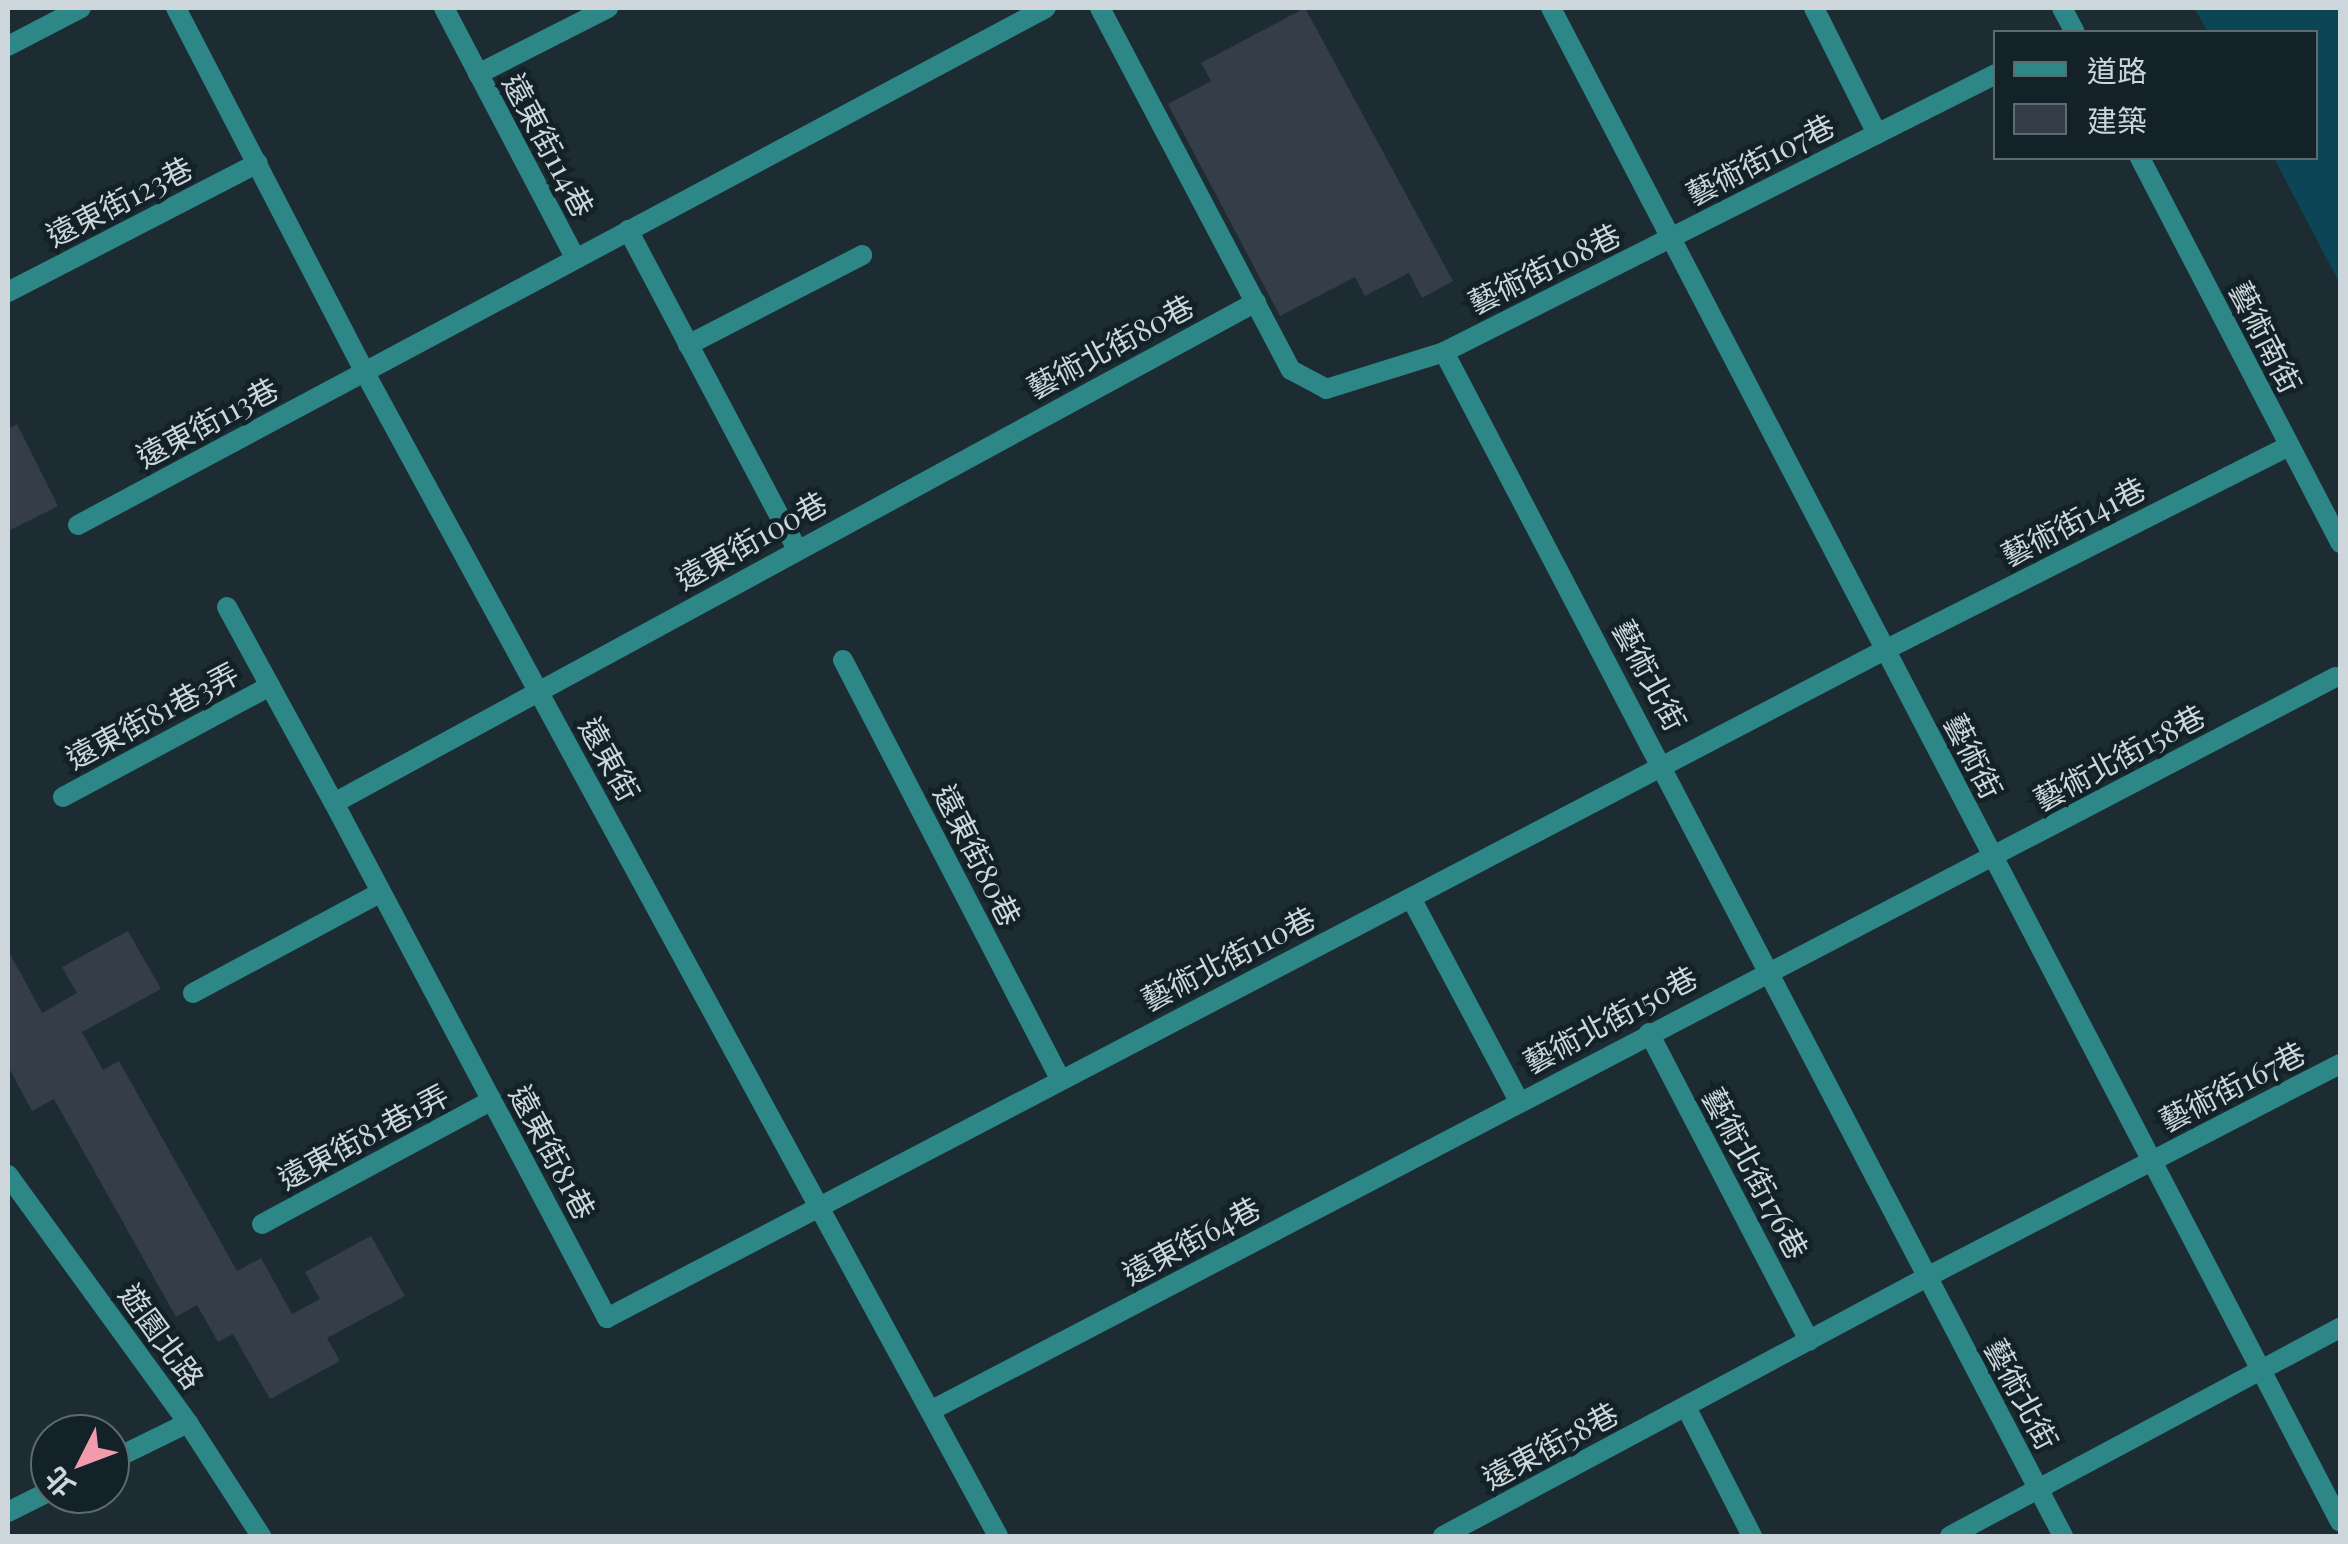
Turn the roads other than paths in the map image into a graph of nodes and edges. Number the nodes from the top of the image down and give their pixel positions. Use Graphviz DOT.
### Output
graph roads {
  1 [pos="81,8"];
  2 [pos="176,8"];
  3 [pos="444,8"];
  4 [pos="608,8"];
  5 [pos="1046,8"];
  6 [pos="1100,8"];
  7 [pos="1576,8"];
  8 [pos="1814,8"];
  9 [pos="2062,8"];
  10 [pos="1554,12"];
  11 [pos="2075,30"];
  12 [pos="8,46"];
  13 [pos="478,74"];
  14 [pos="1993,76"];
  15 [pos="1876,134"];
  16 [pos="2141,160"];
  17 [pos="258,163"];
  18 [pos="628,230"];
  19 [pos="1671,238"];
  20 [pos="862,255"];
  21 [pos="575,258"];
  22 [pos="8,292"];
  23 [pos="1256,302"];
  24 [pos="688,344"];
  25 [pos="1444,352"];
  26 [pos="365,373"];
  27 [pos="993,444"];
  28 [pos="2289,446"];
  29 [pos="78,525"];
  30 [pos="2340,543"];
  31 [pos="797,549"];
  32 [pos="226,606"];
  33 [pos="1884,650"];
  34 [pos="843,660"];
  35 [pos="2336,677"];
  36 [pos="270,686"];
  37 [pos="539,691"];
  38 [pos="1664,766"];
  39 [pos="63,797"];
  40 [pos="334,804"];
  41 [pos="1992,858"];
  42 [pos="381,892"];
  43 [pos="1412,898"];
  44 [pos="1768,970"];
  45 [pos="193,993"];
  46 [pos="1649,1033"];
  47 [pos="2340,1064"];
  48 [pos="1060,1078"];
  49 [pos="492,1100"];
  50 [pos="1519,1101"];
  51 [pos="1479,1122"];
  52 [pos="2152,1161"];
  53 [pos="8,1175"];
  54 [pos="818,1204"];
  55 [pos="262,1224"];
  56 [pos="1927,1277"];
  57 [pos="2340,1328"];
  58 [pos="1809,1340"];
  59 [pos="2261,1370"];
  60 [pos="1686,1406"];
  61 [pos="930,1412"];
  62 [pos="188,1423"];
  63 [pos="130,1452"];
  64 [pos="2038,1489"];
  65 [pos="2340,1522"];
  66 [pos="261,1536"];
  67 [pos="998,1536"];
  68 [pos="1443,1536"];
  69 [pos="1752,1536"];
  70 [pos="1950,1536"];
  71 [pos="2063,1536"];
  1 -- 12 [label="street"];
  2 -- 17 [label="street, 遠東街"];
  3 -- 13 [label="street, 遠東街114巷"];
  4 -- 13 [label="street"];
  5 -- 18 [label="street"];
  6 -- 23 [label="street"];
  7 -- 10 [label="street, 藝術街"];
  8 -- 15 [label="street, 藝術街107巷"];
  9 -- 11 [label="street"];
  10 -- 19 [label="street, 藝術街"];
  13 -- 21 [label="street, 遠東街114巷"];
  14 -- 15 [label="street, 藝術街107巷"];
  15 -- 19 [label="street, 藝術街107巷"];
  16 -- 28 [label="street, 藝術南街"];
  17 -- 22 [label="street, 遠東街123巷"];
  17 -- 26 [label="street, 遠東街"];
  18 -- 21 [label="street"];
  18 -- 24 [label="street"];
  19 -- 25 [label="street, 藝術街108巷"];
  19 -- 33 [label="street, 藝術街"];
  20 -- 24 [label="street"];
  21 -- 26 [label="street, 遠東街114巷"];
  23 -- 25 [label="street"];
  23 -- 27 [label="street, 藝術北街80巷"];
  24 -- 31 [label="street"];
  25 -- 38 [label="street, 藝術北街"];
  26 -- 29 [label="street, 遠東街113巷"];
  26 -- 37 [label="street, 遠東街"];
  27 -- 31 [label="street, 遠東街100巷"];
  28 -- 30 [label="street, 藝術南街"];
  28 -- 33 [label="street, 藝術街141巷"];
  31 -- 37 [label="street, 遠東街100巷"];
  32 -- 36 [label="street, 遠東街81巷"];
  33 -- 38 [label="street, 藝術街141巷"];
  33 -- 41 [label="street, 藝術街"];
  34 -- 48 [label="street, 遠東街80巷"];
  35 -- 41 [label="street, 藝術北街158巷"];
  36 -- 39 [label="street, 遠東街81巷3弄"];
  36 -- 40 [label="street, 遠東街81巷"];
  37 -- 40 [label="street"];
  37 -- 54 [label="street, 遠東街"];
  38 -- 43 [label="street, 藝術北街110巷"];
  38 -- 44 [label="street, 藝術北街"];
  40 -- 42 [label="street, 遠東街81巷"];
  41 -- 44 [label="street, 藝術北街158巷"];
  41 -- 52 [label="street, 藝術街"];
  42 -- 45 [label="street"];
  42 -- 49 [label="street, 遠東街81巷"];
  43 -- 48 [label="street, 藝術北街110巷"];
  43 -- 50 [label="street"];
  44 -- 46 [label="street, 藝術北街150巷"];
  44 -- 56 [label="street, 藝術北街"];
  46 -- 50 [label="street, 藝術北街150巷"];
  46 -- 58 [label="street, 藝術北街176巷"];
  47 -- 52 [label="street, 藝術街167巷"];
  48 -- 54 [label="street, 藝術北街110巷"];
  49 -- 54 [label="street, 遠東街81巷"];
  49 -- 55 [label="street, 遠東街81巷1弄"];
  50 -- 51 [label="street, 藝術北街150巷"];
  51 -- 61 [label="street, 遠東街64巷"];
  52 -- 56 [label="street, 藝術街167巷"];
  52 -- 59 [label="street, 藝術街"];
  53 -- 62 [label="street, 遊園北路"];
  54 -- 61 [label="street, 遠東街"];
  56 -- 58 [label="street"];
  56 -- 64 [label="street, 藝術北街"];
  57 -- 59 [label="street"];
  58 -- 60 [label="street"];
  59 -- 64 [label="street"];
  59 -- 65 [label="street, 藝術街"];
  60 -- 68 [label="street, 遠東街58巷"];
  60 -- 69 [label="street"];
  61 -- 67 [label="street, 遠東街"];
  62 -- 63 [label="street"];
  62 -- 66 [label="street, 遊園北路"];
  64 -- 70 [label="street"];
  64 -- 71 [label="street, 藝術北街"];
}
